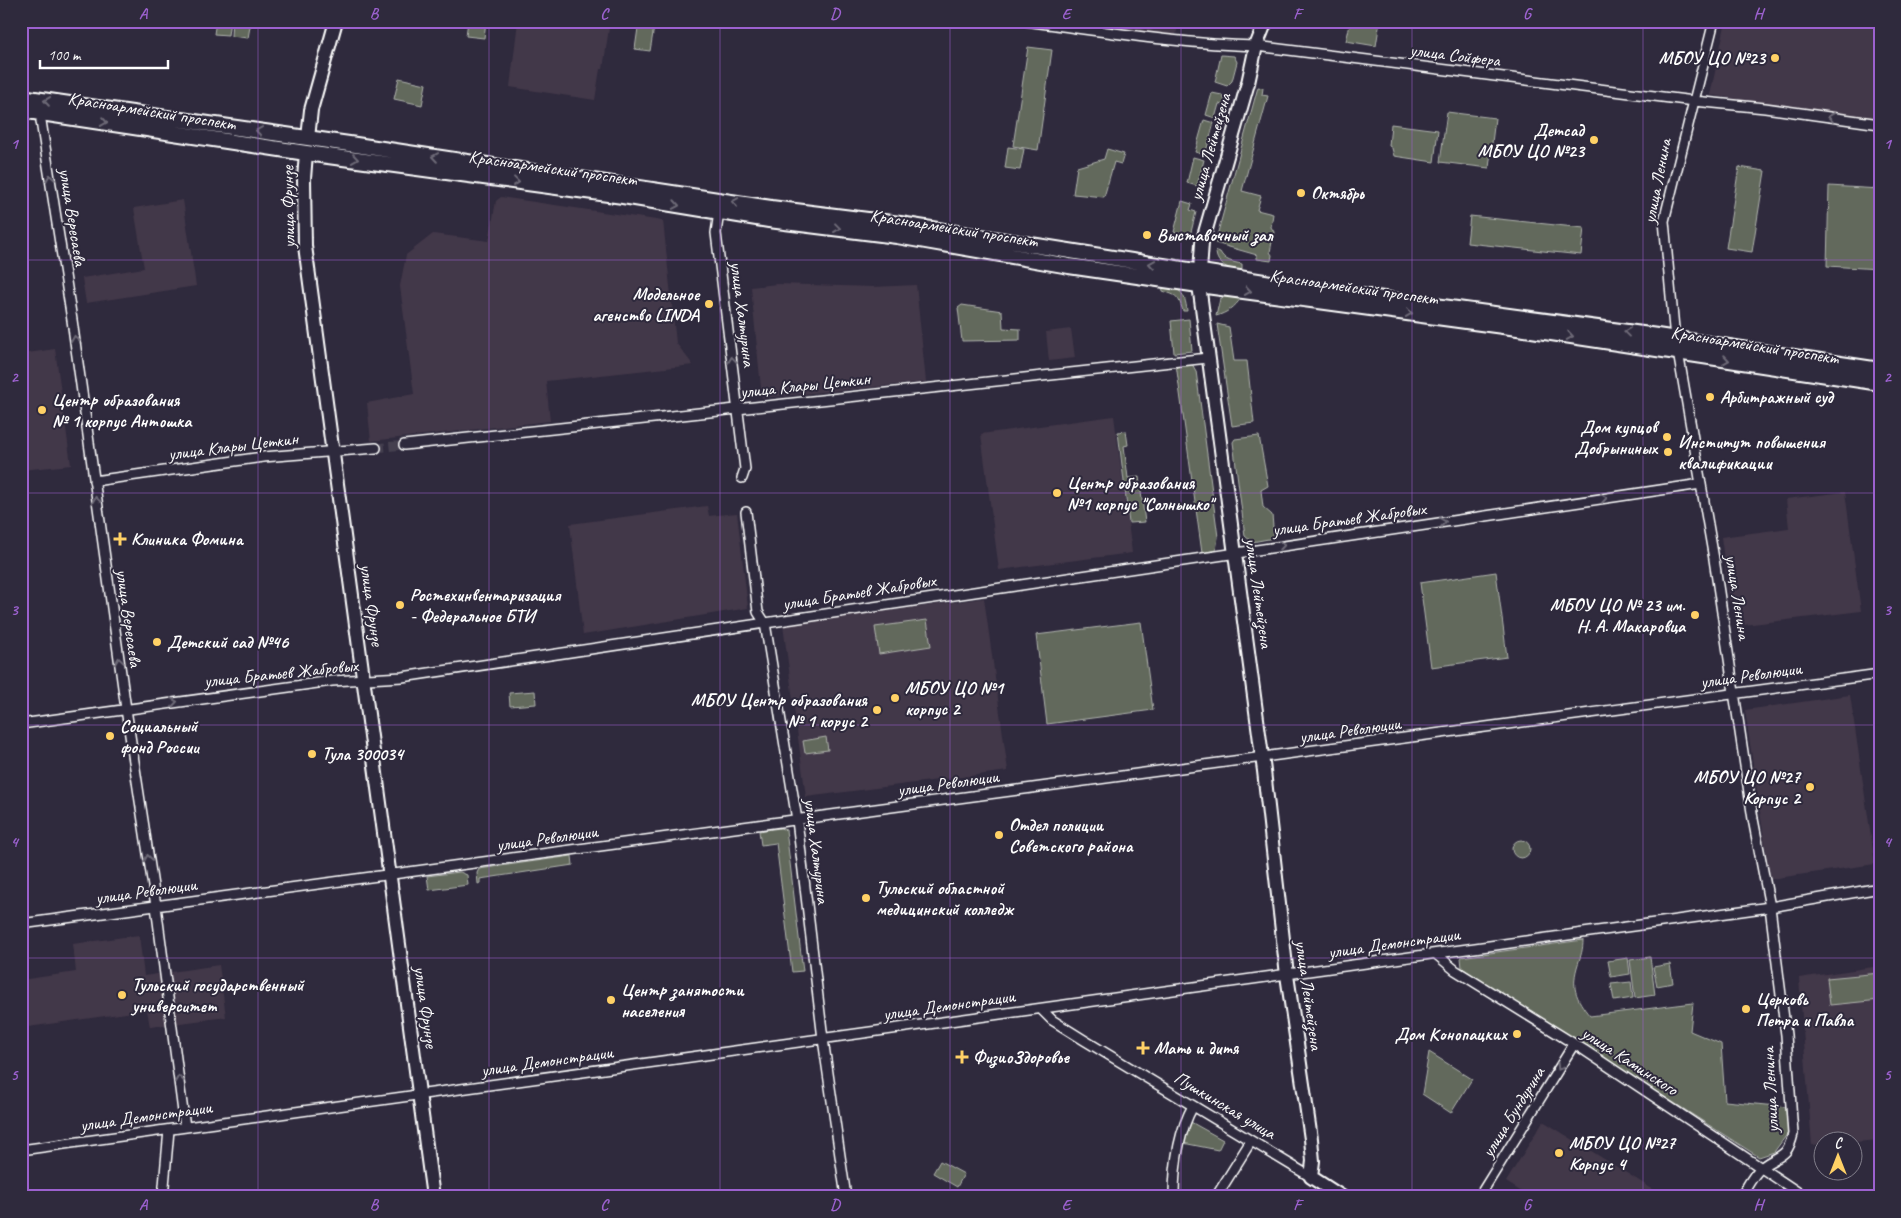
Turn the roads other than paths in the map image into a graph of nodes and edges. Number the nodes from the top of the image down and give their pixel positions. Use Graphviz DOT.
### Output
graph roads {
  1 [pos="336,21"];
  2 [pos="1025,21"];
  3 [pos="1266,21"];
  4 [pos="1714,21"];
  5 [pos="1256,46"];
  6 [pos="21,97"];
  7 [pos="1694,101"];
  8 [pos="21,110"];
  9 [pos="42,113"];
  10 [pos="1880,124"];
  11 [pos="308,138"];
  12 [pos="306,152"];
  13 [pos="719,212"];
  14 [pos="1200,271"];
  15 [pos="1199,285"];
  16 [pos="1677,346"];
  17 [pos="1208,358"];
  18 [pos="1880,370"];
  19 [pos="1880,383"];
  20 [pos="738,408"];
  21 [pos="404,445"];
  22 [pos="376,448"];
  23 [pos="332,451"];
  24 [pos="742,478"];
  25 [pos="94,481"];
  26 [pos="1701,484"];
  27 [pos="746,512"];
  28 [pos="1234,553"];
  29 [pos="765,623"];
  30 [pos="1880,674"];
  31 [pos="364,680"];
  32 [pos="1734,694"];
  33 [pos="126,709"];
  34 [pos="21,724"];
  35 [pos="1262,758"];
  36 [pos="797,820"];
  37 [pos="389,875"];
  38 [pos="1880,888"];
  39 [pos="156,906"];
  40 [pos="1770,907"];
  41 [pos="21,924"];
  42 [pos="1436,954"];
  43 [pos="1287,975"];
  44 [pos="1041,1009"];
  45 [pos="823,1039"];
  46 [pos="1574,1044"];
  47 [pos="419,1096"];
  48 [pos="1193,1106"];
  49 [pos="185,1128"];
  50 [pos="169,1130"];
  51 [pos="1251,1141"];
  52 [pos="21,1150"];
  53 [pos="1762,1168"];
  54 [pos="1311,1177"];
  55 [pos="163,1197"];
  56 [pos="433,1197"];
  57 [pos="846,1197"];
  58 [pos="1174,1197"];
  59 [pos="1216,1197"];
  60 [pos="1342,1197"];
  61 [pos="1479,1197"];
  62 [pos="1741,1197"];
  63 [pos="1804,1197"];
  1 -- 11 [label="street, улица Фрунзе"];
  2 -- 5 [label="street, улица Сойфера"];
  3 -- 5 [label="street, улица Лейтейзена"];
  4 -- 7 [label="street, улица Ленина"];
  5 -- 7 [label="street, улица Сойфера"];
  5 -- 14 [label="street, улица Лейтейзена"];
  11 -- 6 [label="main road, Красноармейский проспект, one-way"];
  10 -- 7 [label="street, улица Сойфера, one-way"];
  7 -- 16 [label="street, улица Ленина"];
  8 -- 9 [label="main road, Красноармейский проспект"];
  9 -- 12 [label="main road, Красноармейский проспект, one-way"];
  25 -- 9 [label="street, улица Вересаева, one-way"];
  11 -- 12 [label="main road, улица Фрунзе"];
  14 -- 11 [label="main road, Красноармейский проспект, one-way"];
  12 -- 13 [label="main road, Красноармейский проспект, one-way"];
  12 -- 23 [label="street, улица Фрунзе"];
  13 -- 15 [label="main road, Красноармейский проспект, one-way"];
  20 -- 13 [label="street, улица Халтурина, one-way"];
  14 -- 15 [label="main road, улица Лейтейзена"];
  16 -- 14 [label="main road, Красноармейский проспект, one-way"];
  15 -- 16 [label="main road, Красноармейский проспект, one-way"];
  15 -- 17 [label="street, улица Лейтейзена"];
  16 -- 18 [label="main road, Красноармейский проспект"];
  16 -- 19 [label="main road, Красноармейский проспект, one-way"];
  16 -- 26 [label="street, улица Ленина"];
  17 -- 20 [label="street, улица Клары Цеткин"];
  17 -- 28 [label="street, улица Лейтейзена"];
  20 -- 21 [label="street, улица Клары Цеткин"];
  20 -- 24 [label="street, улица Халтурина"];
  22 -- 23 [label="street, улица Клары Цеткин"];
  23 -- 25 [label="street, улица Клары Цеткин"];
  23 -- 31 [label="street, улица Фрунзе"];
  33 -- 25 [label="street, улица Вересаева, one-way"];
  28 -- 26 [label="street, улица Братьев Жабровых, one-way"];
  26 -- 32 [label="street, улица Ленина"];
  27 -- 29 [label="street, улица Халтурина"];
  28 -- 29 [label="street, улица Братьев Жабровых"];
  28 -- 35 [label="street, улица Лейтейзена"];
  29 -- 31 [label="street, улица Братьев Жабровых"];
  29 -- 36 [label="street, улица Халтурина"];
  30 -- 32 [label="street, улица Революции"];
  33 -- 31 [label="street, улица Братьев Жабровых, one-way"];
  31 -- 37 [label="street, улица Фрунзе"];
  32 -- 35 [label="street, улица Революции"];
  32 -- 40 [label="street, улица Ленина"];
  33 -- 34 [label="street, улица Братьев Жабровых"];
  39 -- 33 [label="street, улица Вересаева, one-way"];
  35 -- 36 [label="street, улица Революции"];
  35 -- 43 [label="street, улица Лейтейзена"];
  36 -- 37 [label="street, улица Революции"];
  36 -- 45 [label="street, улица Халтурина"];
  37 -- 39 [label="street, улица Революции"];
  37 -- 47 [label="street, улица Фрунзе"];
  38 -- 40 [label="street, улица Демонстрации"];
  39 -- 41 [label="street, улица Революции"];
  49 -- 39 [label="street, улица Вересаева, one-way"];
  40 -- 42 [label="street, улица Демонстрации"];
  40 -- 53 [label="street, улица Ленина"];
  42 -- 43 [label="street, улица Демонстрации"];
  42 -- 46 [label="street, улица Каминского"];
  43 -- 44 [label="street, улица Демонстрации"];
  43 -- 54 [label="street, улица Лейтейзена"];
  44 -- 45 [label="street, улица Демонстрации"];
  44 -- 48 [label="street, Пушкинская улица"];
  45 -- 47 [label="street, улица Демонстрации"];
  45 -- 57 [label="street, улица Халтурина"];
  46 -- 53 [label="street, улица Каминского"];
  46 -- 61 [label="street, улица Бундурина, one-way"];
  47 -- 49 [label="street, улица Демонстрации"];
  47 -- 56 [label="street, улица Фрунзе"];
  48 -- 51 [label="street, Пушкинская улица"];
  48 -- 58 [label="street"];
  49 -- 50 [label="street, улица Демонстрации"];
  50 -- 52 [label="street, улица Демонстрации"];
  50 -- 55 [label="street"];
  51 -- 54 [label="street, Пушкинская улица"];
  51 -- 59 [label="street"];
  53 -- 62 [label="street, улица Ленина"];
  53 -- 63 [label="street, улица Каминского"];
  54 -- 60 [label="street, Пушкинская улица"];
}
